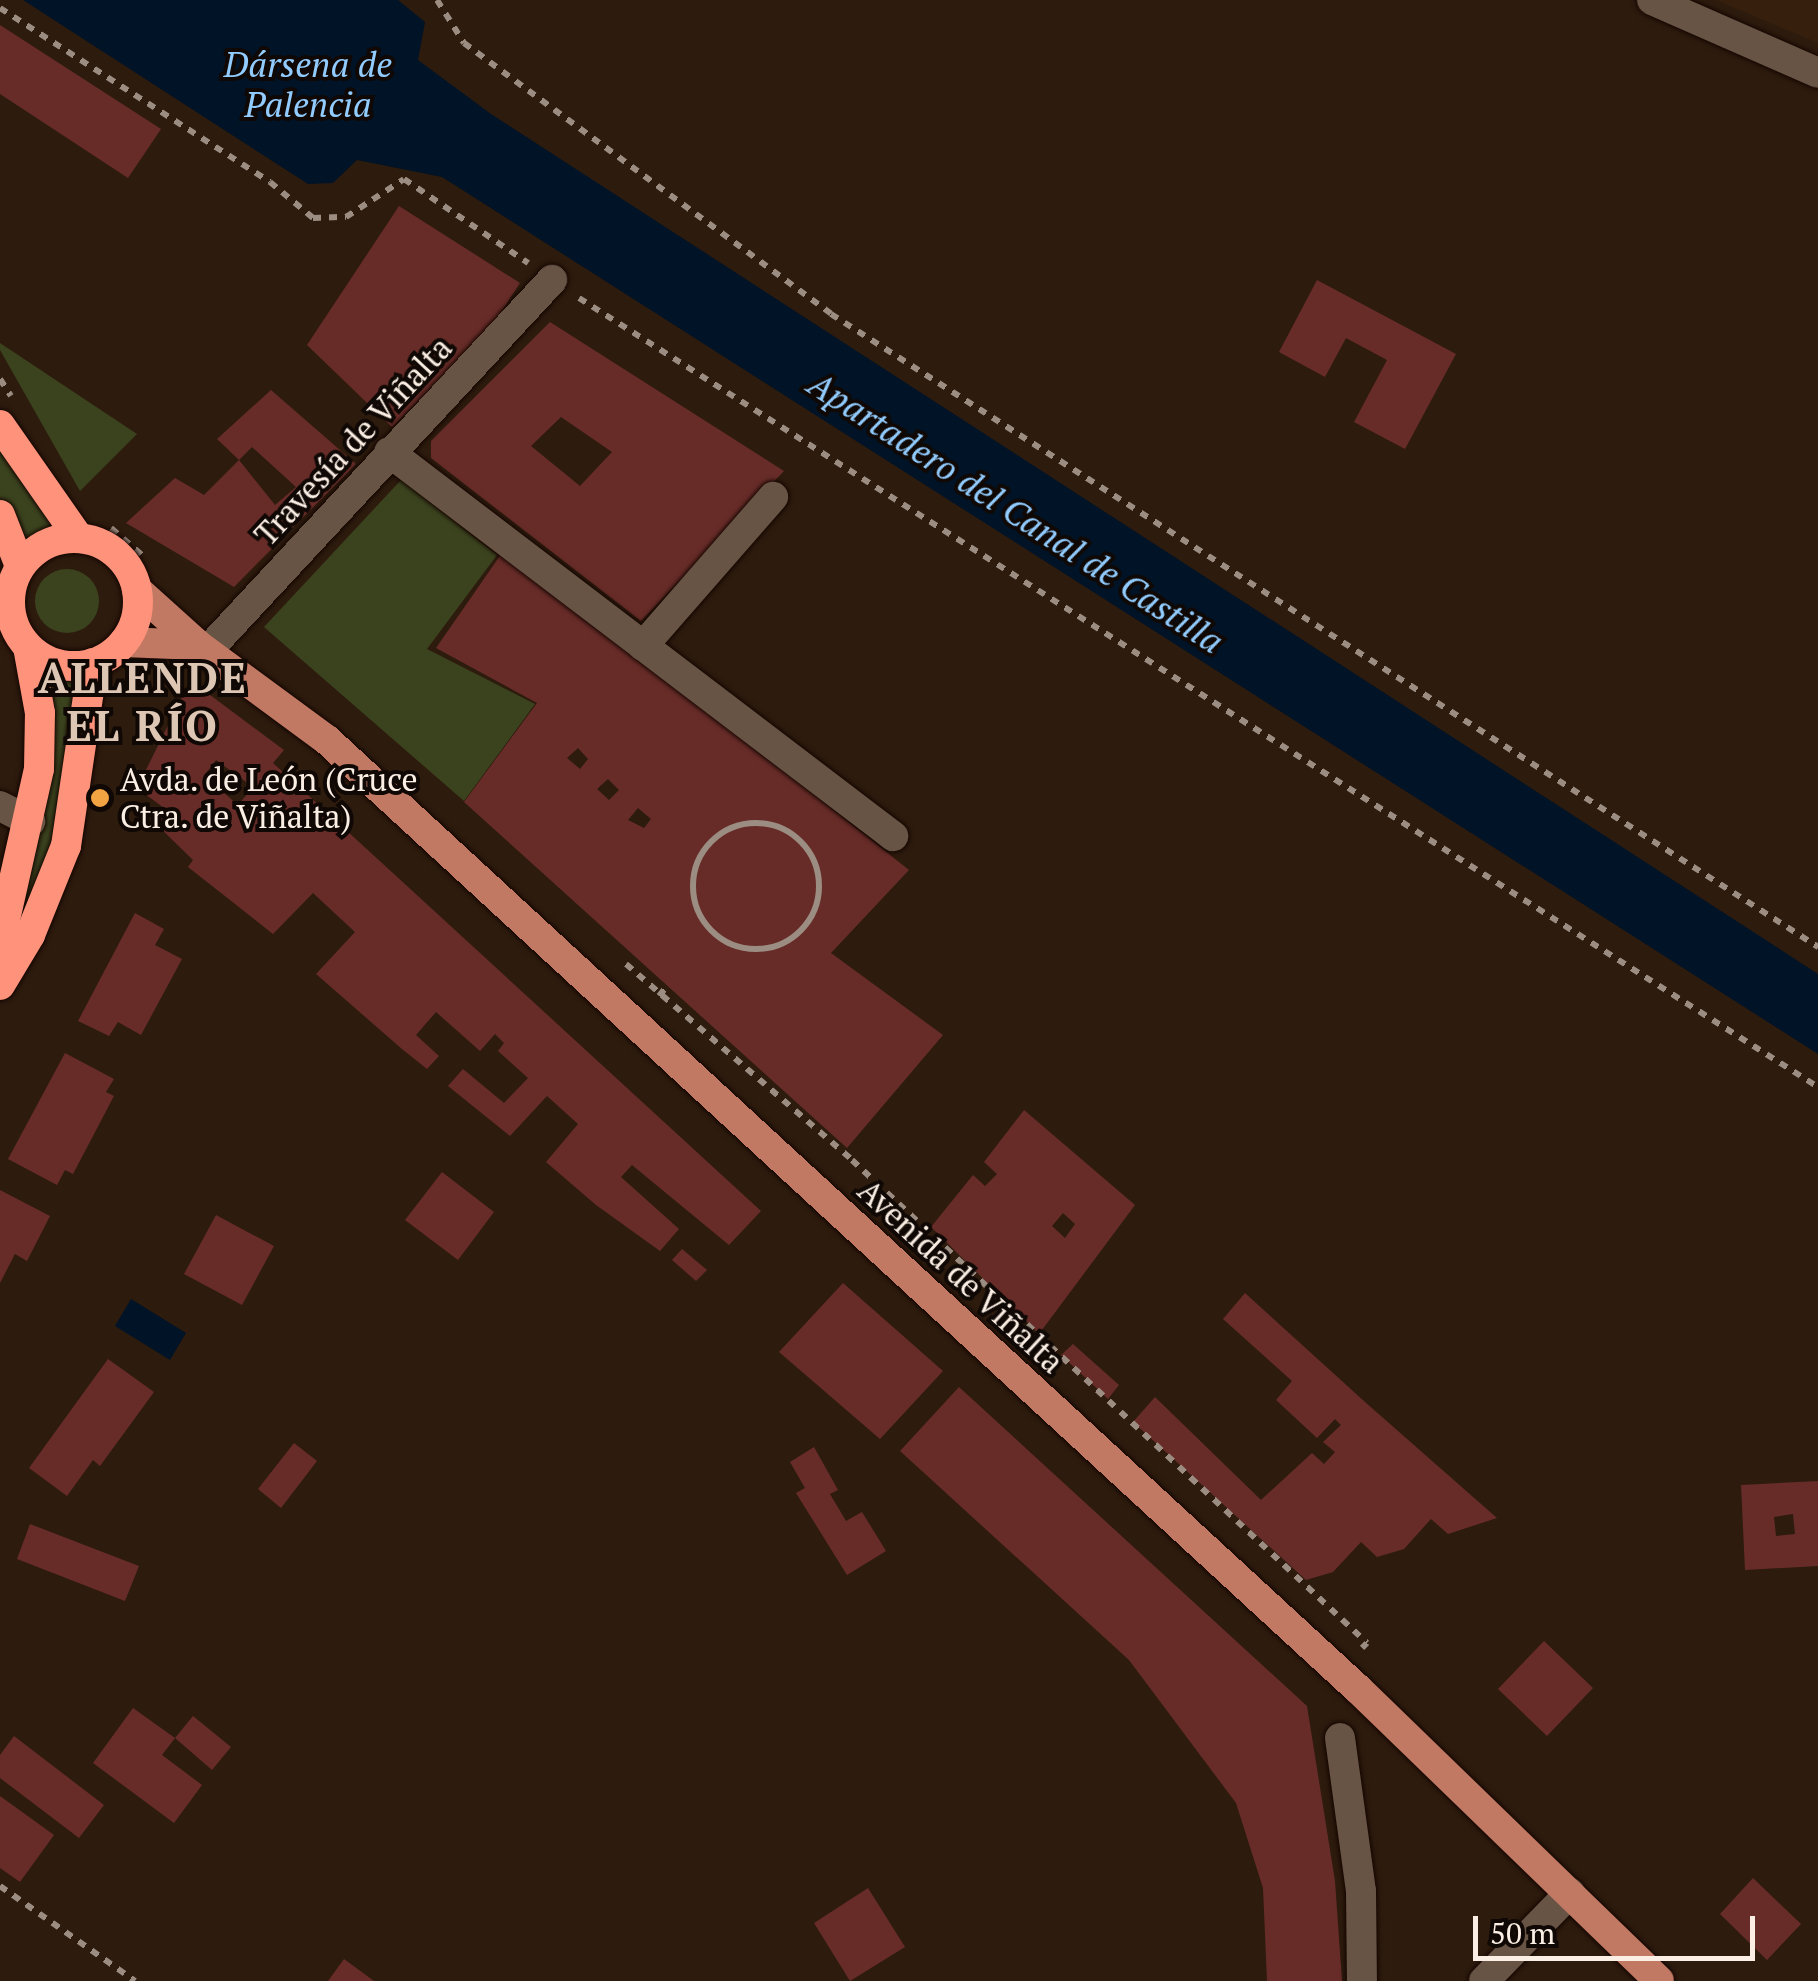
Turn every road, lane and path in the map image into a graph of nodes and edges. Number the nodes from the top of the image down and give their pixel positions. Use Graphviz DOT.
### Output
graph roads {
  1 [pos="437,0"];
  2 [pos="1652,0"];
  3 [pos="0,8"];
  4 [pos="1818,74"];
  5 [pos="552,280"];
  6 [pos="0,424"];
  7 [pos="390,452"];
  8 [pos="773,497"];
  9 [pos="0,516"];
  10 [pos="78,537"];
  11 [pos="20,566"];
  12 [pos="136,590"];
  13 [pos="124,642"];
  14 [pos="643,646"];
  15 [pos="28,647"];
  16 [pos="202,648"];
  17 [pos="93,664"];
  18 [pos="0,806"];
  19 [pos="30,821"];
  20 [pos="893,836"];
  21 [pos="717,932"];
  22 [pos="0,942"];
  23 [pos="1818,946"];
  24 [pos="0,985"];
  25 [pos="1818,1087"];
  26 [pos="1340,1738"];
  27 [pos="0,1886"];
  28 [pos="1570,1892"];
  29 [pos="135,1981"];
  30 [pos="1362,1981"];
  31 [pos="1484,1981"];
  32 [pos="1659,1981"];
  1 -- 23 [label="path"];
  2 -- 4 [label="street"];
  3 -- 5 [label="path"];
  5 -- 7 [label="street, Travesía de Viñalta"];
  5 -- 25 [label="path"];
  6 -- 10 [label="highway"];
  7 -- 14 [label="street"];
  7 -- 16 [label="street, Travesía de Viñalta"];
  8 -- 14 [label="street"];
  9 -- 11 [label="highway"];
  10 -- 11 [label="highway"];
  10 -- 12 [label="highway"];
  11 -- 15 [label="highway"];
  12 -- 13 [label="highway"];
  12 -- 16 [label="main road, Avenida de Viñalta"];
  13 -- 16 [label="main road"];
  13 -- 17 [label="highway"];
  14 -- 20 [label="street"];
  15 -- 17 [label="highway"];
  15 -- 19 [label="highway"];
  16 -- 28 [label="main road, Avenida de Viñalta"];
  17 -- 24 [label="highway"];
  18 -- 19 [label="street"];
  19 -- 22 [label="highway"];
  21 -- 21 [label="path"];
  26 -- 30 [label="street"];
  27 -- 29 [label="path"];
  28 -- 31 [label="street"];
  28 -- 32 [label="main road, Avenida de Viñalta"];
}
